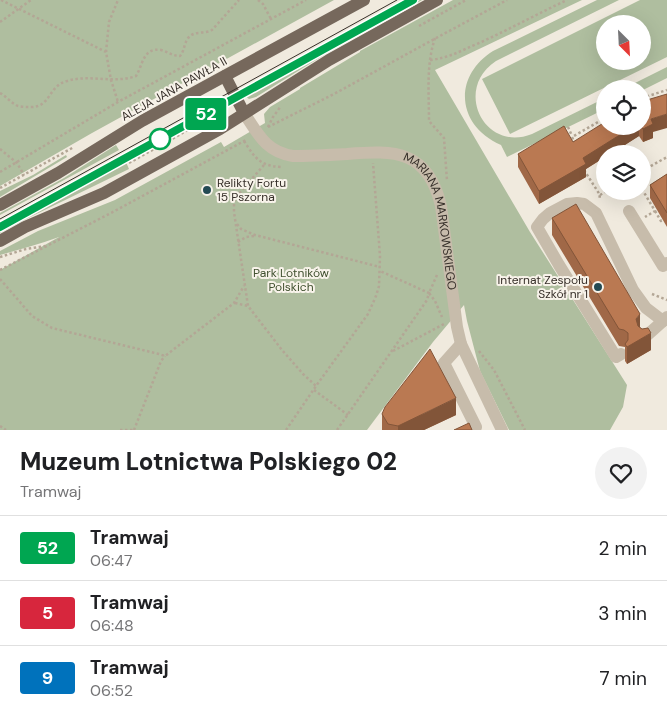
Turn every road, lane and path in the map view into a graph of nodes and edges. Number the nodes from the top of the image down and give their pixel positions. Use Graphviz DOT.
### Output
graph roads {
  1 [pos="1,0"];
  2 [pos="31,0"];
  3 [pos="118,0"];
  4 [pos="239,0"];
  5 [pos="258,0"];
  6 [pos="306,0"];
  7 [pos="364,0"];
  8 [pos="437,0"];
  9 [pos="466,0"];
  10 [pos="507,0"];
  11 [pos="567,0"];
  12 [pos="19,9"];
  13 [pos="271,20"];
  14 [pos="0,22"];
  15 [pos="416,28"];
  16 [pos="106,52"];
  17 [pos="430,60"];
  18 [pos="225,76"];
  19 [pos="111,80"];
  20 [pos="667,90"];
  21 [pos="0,93"];
  22 [pos="651,95"];
  23 [pos="202,97"];
  24 [pos="118,102"];
  25 [pos="284,103"];
  26 [pos="244,113"];
  27 [pos="596,123"];
  28 [pos="568,127"];
  29 [pos="572,137"];
  30 [pos="251,138"];
  31 [pos="244,141"];
  32 [pos="228,143"];
  33 [pos="566,143"];
  34 [pos="575,146"];
  35 [pos="230,148"];
  36 [pos="0,149"];
  37 [pos="667,157"];
  38 [pos="379,162"];
  39 [pos="17,163"];
  40 [pos="129,163"];
  41 [pos="264,164"];
  42 [pos="651,166"];
  43 [pos="283,167"];
  44 [pos="584,169"];
  45 [pos="0,172"];
  46 [pos="24,175"];
  47 [pos="596,188"];
  48 [pos="599,200"];
  49 [pos="648,200"];
  50 [pos="0,205"];
  51 [pos="629,211"];
  52 [pos="655,211"];
  53 [pos="596,213"];
  54 [pos="663,220"];
  55 [pos="636,222"];
  56 [pos="236,223"];
  57 [pos="255,236"];
  58 [pos="0,241"];
  59 [pos="238,242"];
  60 [pos="49,245"];
  61 [pos="0,257"];
  62 [pos="667,263"];
  63 [pos="380,267"];
  64 [pos="438,269"];
  65 [pos="0,270"];
  66 [pos="380,271"];
  67 [pos="0,279"];
  68 [pos="244,286"];
  69 [pos="429,293"];
  70 [pos="234,303"];
  71 [pos="248,306"];
  72 [pos="665,319"];
  73 [pos="445,323"];
  74 [pos="448,330"];
  75 [pos="644,338"];
  76 [pos="461,344"];
  77 [pos="479,350"];
  78 [pos="391,352"];
  79 [pos="620,354"];
  80 [pos="164,356"];
  81 [pos="316,386"];
  82 [pos="314,390"];
  83 [pos="348,415"];
  84 [pos="0,426"];
  85 [pos="476,427"];
  86 [pos="6,430"];
  87 [pos="120,430"];
  88 [pos="135,430"];
  89 [pos="286,430"];
  90 [pos="337,430"];
  91 [pos="502,430"];
  92 [pos="525,430"];
  1 -- 12 [label="path"];
  2 -- 12 [label="path"];
  3 -- 16 [label="path"];
  4 -- 19 [label="path"];
  5 -- 13 [label="path"];
  6 -- 13 [label="path"];
  7 -- 18 [label="main road, ALEJA JANA PAWŁA II"];
  8 -- 26 [label="main road"];
  9 -- 15 [label="path"];
  10 -- 25 [label="path"];
  11 -- 17 [label="path"];
  12 -- 14 [label="path"];
  12 -- 16 [label="path"];
  13 -- 24 [label="path"];
  16 -- 19 [label="path"];
  18 -- 26 [label="main road"];
  18 -- 50 [label="main road, ALEJA JANA PAWŁA II"];
  19 -- 21 [label="path"];
  19 -- 24 [label="path"];
  20 -- 22 [label="path"];
  23 -- 40 [label="path"];
  24 -- 39 [label="path"];
  26 -- 58 [label="main road"];
  26 -- 76 [label="street, MARIANA MARKOWSKIEGO"];
  27 -- 29 [label="path"];
  28 -- 29 [label="path"];
  29 -- 33 [label="path"];
  29 -- 34 [label="path"];
  30 -- 31 [label="path"];
  31 -- 35 [label="path"];
  31 -- 41 [label="path"];
  32 -- 35 [label="path"];
  35 -- 60 [label="path"];
  36 -- 39 [label="path"];
  37 -- 42 [label="path"];
  38 -- 63 [label="path"];
  39 -- 45 [label="path"];
  39 -- 46 [label="path"];
  41 -- 43 [label="path"];
  41 -- 56 [label="path"];
  44 -- 47 [label="path"];
  48 -- 53 [label="path"];
  49 -- 52 [label="path"];
  51 -- 55 [label="street"];
  52 -- 54 [label="path"];
  52 -- 55 [label="path"];
  53 -- 72 [label="street"];
  53 -- 79 [label="street"];
  55 -- 62 [label="street"];
  56 -- 57 [label="path"];
  56 -- 59 [label="path"];
  57 -- 59 [label="path"];
  57 -- 63 [label="path"];
  59 -- 68 [label="path"];
  60 -- 61 [label="path"];
  60 -- 65 [label="path"];
  63 -- 66 [label="path"];
  64 -- 69 [label="path"];
  66 -- 69 [label="path"];
  66 -- 81 [label="path"];
  67 -- 80 [label="path"];
  68 -- 70 [label="path"];
  68 -- 71 [label="path"];
  69 -- 73 [label="path"];
  69 -- 78 [label="path"];
  70 -- 71 [label="path"];
  70 -- 80 [label="path"];
  71 -- 81 [label="path"];
  72 -- 75 [label="street"];
  73 -- 74 [label="path"];
  73 -- 78 [label="path"];
  76 -- 85 [label="street"];
  76 -- 91 [label="street, MARIANA MARKOWSKIEGO"];
  77 -- 92 [label="path"];
  78 -- 83 [label="path"];
  80 -- 88 [label="path"];
  81 -- 82 [label="path"];
  82 -- 83 [label="path"];
  82 -- 89 [label="path"];
  83 -- 90 [label="path"];
  84 -- 86 [label="path"];
  87 -- 88 [label="path"];
}
